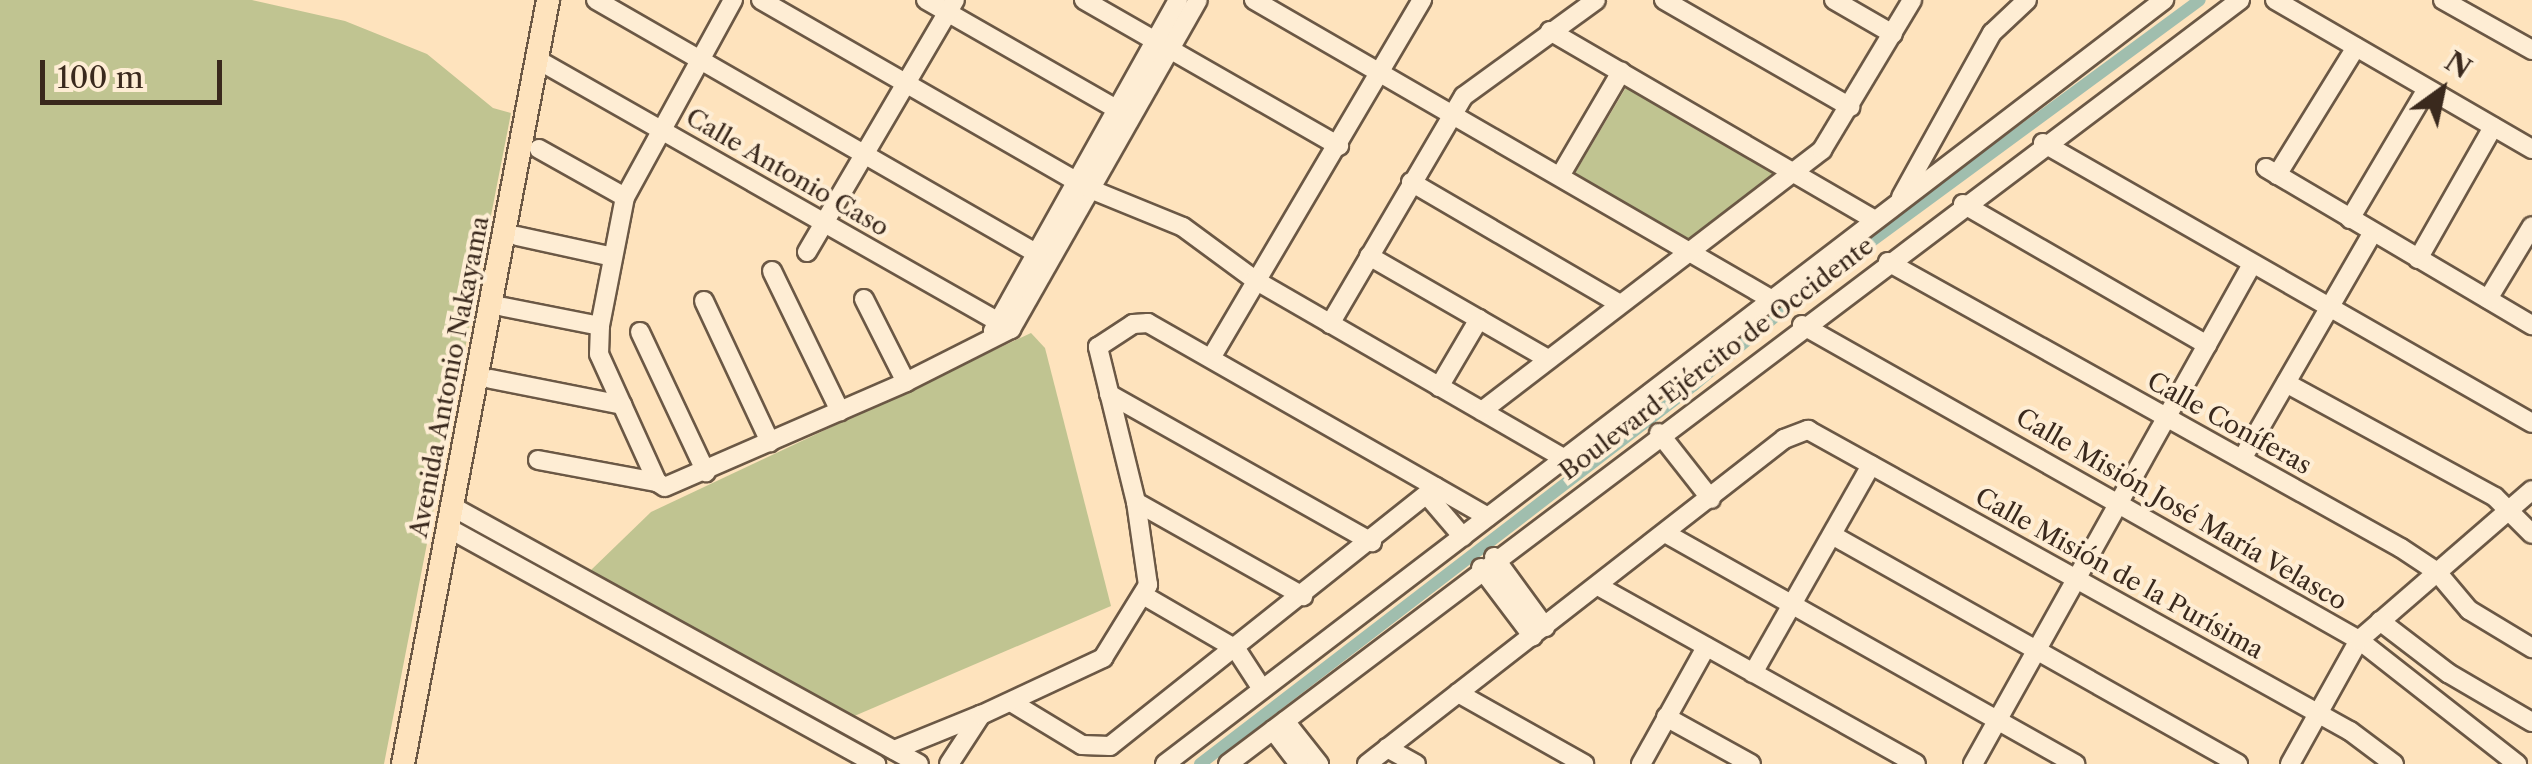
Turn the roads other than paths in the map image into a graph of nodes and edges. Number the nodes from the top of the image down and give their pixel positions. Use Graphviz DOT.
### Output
graph roads {
  1 [pos="548,0"];
  2 [pos="596,0"];
  3 [pos="733,0"];
  4 [pos="761,0"];
  5 [pos="926,0"];
  6 [pos="1084,0"];
  7 [pos="1178,0"];
  8 [pos="1198,0"];
  9 [pos="1254,0"];
  10 [pos="1596,0"];
  11 [pos="1664,0"];
  12 [pos="1834,0"];
  13 [pos="1912,0"];
  14 [pos="2164,0"];
  15 [pos="2240,0"];
  16 [pos="2275,0"];
  17 [pos="2443,0"];
  18 [pos="1420,1"];
  19 [pos="2014,3"];
  20 [pos="951,6"];
  21 [pos="1550,31"];
  22 [pos="1893,34"];
  23 [pos="1162,45"];
  24 [pos="2356,47"];
  25 [pos="2532,50"];
  26 [pos="699,59"];
  27 [pos="538,60"];
  28 [pos="1621,72"];
  29 [pos="1381,73"];
  30 [pos="907,84"];
  31 [pos="2426,89"];
  32 [pos="1850,107"];
  33 [pos="1123,113"];
  34 [pos="1452,114"];
  35 [pos="2493,127"];
  36 [pos="659,129"];
  37 [pos="2529,141"];
  38 [pos="2043,143"];
  39 [pos="1339,146"];
  40 [pos="538,148"];
  41 [pos="866,155"];
  42 [pos="1793,172"];
  43 [pos="1560,176"];
  44 [pos="1411,182"];
  45 [pos="1082,184"];
  46 [pos="625,197"];
  47 [pos="1963,204"];
  48 [pos="1896,206"];
  49 [pos="2350,219"];
  50 [pos="1875,220"];
  51 [pos="825,222"];
  52 [pos="2532,226"];
  53 [pos="2373,232"];
  54 [pos="517,236"];
  55 [pos="1690,250"];
  56 [pos="808,252"];
  57 [pos="1034,252"];
  58 [pos="1369,256"];
  59 [pos="613,257"];
  60 [pos="2418,259"];
  61 [pos="1888,262"];
  62 [pos="2250,266"];
  63 [pos="772,272"];
  64 [pos="1255,280"];
  65 [pos="1769,298"];
  66 [pos="864,299"];
  67 [pos="2488,299"];
  68 [pos="704,301"];
  69 [pos="1620,304"];
  70 [pos="504,307"];
  71 [pos="2328,310"];
  72 [pos="1478,319"];
  73 [pos="1003,324"];
  74 [pos="1330,324"];
  75 [pos="1802,325"];
  76 [pos="2532,325"];
  77 [pos="600,326"];
  78 [pos="640,332"];
  79 [pos="2207,344"];
  80 [pos="1211,358"];
  81 [pos="1548,359"];
  82 [pos="492,379"];
  83 [pos="906,382"];
  84 [pos="2286,384"];
  85 [pos="1440,387"];
  86 [pos="1109,394"];
  87 [pos="622,405"];
  88 [pos="840,412"];
  89 [pos="1482,412"];
  90 [pos="2167,418"];
  91 [pos="2532,424"];
  92 [pos="1658,434"];
  93 [pos="770,442"];
  94 [pos="1565,459"];
  95 [pos="2242,459"];
  96 [pos="538,460"];
  97 [pos="1871,465"];
  98 [pos="706,472"];
  99 [pos="663,485"];
  100 [pos="2532,490"];
  101 [pos="1432,491"];
  102 [pos="1711,500"];
  103 [pos="1136,502"];
  104 [pos="2120,503"];
  105 [pos="2510,508"];
  106 [pos="452,518"];
  107 [pos="1488,518"];
  108 [pos="1665,534"];
  109 [pos="2532,534"];
  110 [pos="1832,535"];
  111 [pos="1462,537"];
  112 [pos="1372,542"];
  113 [pos="1487,562"];
  114 [pos="2437,572"];
  115 [pos="2077,579"];
  116 [pos="1598,586"];
  117 [pos="1143,595"];
  118 [pos="1303,596"];
  119 [pos="1792,605"];
  120 [pos="2380,622"];
  121 [pos="1539,632"];
  122 [pos="2359,640"];
  123 [pos="1706,646"];
  124 [pos="2532,648"];
  125 [pos="1236,649"];
  126 [pos="2037,650"];
  127 [pos="1752,673"];
  128 [pos="1262,689"];
  129 [pos="1458,693"];
  130 [pos="1011,702"];
  131 [pos="2318,714"];
  132 [pos="981,715"];
  133 [pos="1666,717"];
  134 [pos="1998,721"];
  135 [pos="2532,722"];
  136 [pos="1279,725"];
  137 [pos="1387,748"];
  138 [pos="894,750"];
  139 [pos="403,764"];
  140 [pos="876,764"];
  141 [pos="919,764"];
  142 [pos="950,764"];
  143 [pos="1165,764"];
  144 [pos="1228,764"];
  145 [pos="1299,764"];
  146 [pos="1319,764"];
  147 [pos="1367,764"];
  148 [pos="1416,764"];
  149 [pos="1584,764"];
  150 [pos="1640,764"];
  151 [pos="1751,764"];
  152 [pos="1916,764"];
  153 [pos="1973,764"];
  154 [pos="2074,764"];
  155 [pos="2238,764"];
  156 [pos="2290,764"];
  157 [pos="2394,764"];
  158 [pos="2517,764"];
  1 -- 27 [label="main road, Avenida Antonio Nakayama"];
  2 -- 26 [label="street"];
  3 -- 26 [label="street"];
  4 -- 30 [label="street"];
  5 -- 20 [label="street"];
  6 -- 23 [label="street"];
  7 -- 23 [label="street"];
  8 -- 23 [label="street"];
  9 -- 29 [label="street"];
  10 -- 21 [label="street"];
  11 -- 32 [label="street"];
  12 -- 22 [label="street"];
  13 -- 22 [label="street"];
  14 -- 48 [label="street, Boulevard Ejército de Occidente"];
  15 -- 38 [label="street, Boulevard Ejército de Occidente"];
  16 -- 24 [label="street"];
  17 -- 25 [label="street"];
  18 -- 29 [label="street"];
  19 -- 48 [label="street"];
  20 -- 30 [label="street"];
  20 -- 33 [label="street"];
  21 -- 28 [label="street"];
  21 -- 34 [label="street"];
  22 -- 32 [label="street"];
  23 -- 33 [label="street"];
  23 -- 39 [label="street"];
  24 -- 31 [label="street"];
  24 -- 49 [label="street"];
  26 -- 36 [label="street"];
  26 -- 41 [label="street"];
  27 -- 36 [label="street, Calle Antonio Caso"];
  27 -- 106 [label="main road, Avenida Antonio Nakayama"];
  28 -- 42 [label="street"];
  28 -- 43 [label="street"];
  29 -- 34 [label="street"];
  29 -- 39 [label="street"];
  30 -- 41 [label="street"];
  30 -- 45 [label="street"];
  31 -- 35 [label="street"];
  31 -- 49 [label="street"];
  32 -- 42 [label="street"];
  33 -- 45 [label="street"];
  34 -- 43 [label="street"];
  34 -- 44 [label="street"];
  35 -- 37 [label="street"];
  35 -- 60 [label="street"];
  36 -- 46 [label="street"];
  36 -- 51 [label="street, Calle Antonio Caso"];
  38 -- 47 [label="street, Boulevard Ejército de Occidente"];
  38 -- 62 [label="street"];
  39 -- 64 [label="street"];
  40 -- 46 [label="street"];
  41 -- 51 [label="street"];
  41 -- 57 [label="street"];
  42 -- 50 [label="street"];
  42 -- 55 [label="street"];
  43 -- 55 [label="street"];
  44 -- 58 [label="street"];
  44 -- 69 [label="street"];
  45 -- 57 [label="street"];
  45 -- 64 [label="street"];
  45 -- 73 [label="street"];
  46 -- 59 [label="street"];
  47 -- 61 [label="street, Boulevard Ejército de Occidente"];
  47 -- 79 [label="street"];
  48 -- 50 [label="street, Boulevard Ejército de Occidente"];
  49 -- 53 [label="street"];
  50 -- 65 [label="street, Boulevard Ejército de Occidente"];
  51 -- 56 [label="street"];
  51 -- 73 [label="street, Calle Antonio Caso"];
  52 -- 67 [label="street"];
  53 -- 60 [label="street"];
  53 -- 71 [label="street"];
  54 -- 59 [label="street"];
  55 -- 65 [label="street"];
  55 -- 69 [label="street"];
  57 -- 73 [label="street"];
  58 -- 72 [label="street"];
  58 -- 74 [label="street"];
  59 -- 77 [label="street"];
  60 -- 67 [label="street"];
  61 -- 75 [label="street, Boulevard Ejército de Occidente"];
  61 -- 90 [label="street, Calle Coníferas"];
  62 -- 71 [label="street"];
  62 -- 79 [label="street"];
  63 -- 88 [label="street"];
  64 -- 74 [label="street"];
  64 -- 80 [label="street"];
  65 -- 94 [label="street, Boulevard Ejército de Occidente"];
  66 -- 83 [label="street"];
  67 -- 76 [label="street"];
  68 -- 93 [label="street"];
  69 -- 81 [label="street"];
  70 -- 77 [label="street"];
  71 -- 84 [label="street"];
  71 -- 91 [label="street"];
  72 -- 81 [label="street"];
  72 -- 85 [label="street"];
  73 -- 83 [label="street"];
  74 -- 85 [label="street"];
  75 -- 92 [label="street, Boulevard Ejército de Occidente"];
  75 -- 104 [label="street, Calle Misión José María Velasco"];
  77 -- 87 [label="street"];
  78 -- 98 [label="street"];
  79 -- 90 [label="street"];
  80 -- 86 [label="street"];
  80 -- 101 [label="street"];
  81 -- 89 [label="street"];
  82 -- 87 [label="street"];
  83 -- 88 [label="street"];
  84 -- 95 [label="street"];
  84 -- 105 [label="street"];
  85 -- 89 [label="street"];
  86 -- 103 [label="street"];
  86 -- 112 [label="street"];
  87 -- 99 [label="street"];
  88 -- 93 [label="street"];
  89 -- 94 [label="street"];
  90 -- 95 [label="street, Calle Coníferas"];
  90 -- 104 [label="street"];
  92 -- 102 [label="street"];
  92 -- 113 [label="street, Boulevard Ejército de Occidente"];
  93 -- 98 [label="street"];
  94 -- 107 [label="street, Boulevard Ejército de Occidente"];
  95 -- 114 [label="street, Calle Coníferas"];
  96 -- 99 [label="street"];
  97 -- 102 [label="street, Calle Misión de la Purísima"];
  97 -- 110 [label="street"];
  97 -- 115 [label="street, Calle Misión de la Purísima"];
  98 -- 99 [label="street"];
  100 -- 105 [label="street"];
  101 -- 107 [label="street"];
  101 -- 111 [label="street"];
  101 -- 112 [label="street"];
  102 -- 108 [label="street"];
  103 -- 117 [label="street"];
  103 -- 118 [label="street"];
  104 -- 115 [label="street"];
  104 -- 122 [label="street, Calle Misión José María Velasco"];
  105 -- 109 [label="street"];
  105 -- 114 [label="street"];
  106 -- 138 [label="street"];
  106 -- 139 [label="main road, Avenida Antonio Nakayama"];
  106 -- 140 [label="street"];
  107 -- 111 [label="street, Boulevard Ejército de Occidente"];
  108 -- 116 [label="street"];
  108 -- 119 [label="street"];
  110 -- 119 [label="street"];
  110 -- 126 [label="street"];
  111 -- 128 [label="street, Boulevard Ejército de Occidente"];
  112 -- 118 [label="street"];
  113 -- 121 [label="street"];
  113 -- 136 [label="street, Boulevard Ejército de Occidente"];
  114 -- 120 [label="street"];
  114 -- 124 [label="street, Calle Coníferas"];
  115 -- 126 [label="street"];
  115 -- 131 [label="street, Calle Misión de la Purísima"];
  116 -- 121 [label="street"];
  116 -- 123 [label="street"];
  117 -- 125 [label="street"];
  117 -- 130 [label="street"];
  118 -- 125 [label="street"];
  119 -- 127 [label="street"];
  119 -- 134 [label="street"];
  120 -- 122 [label="street"];
  120 -- 135 [label="street"];
  121 -- 129 [label="street"];
  122 -- 131 [label="street"];
  122 -- 158 [label="street, Calle Misión José María Velasco"];
  123 -- 127 [label="street"];
  123 -- 133 [label="street"];
  125 -- 128 [label="street"];
  125 -- 130 [label="street"];
  126 -- 134 [label="street"];
  126 -- 155 [label="street"];
  127 -- 152 [label="street"];
  128 -- 143 [label="street, Boulevard Ejército de Occidente"];
  129 -- 137 [label="street"];
  129 -- 149 [label="street"];
  130 -- 132 [label="street"];
  131 -- 156 [label="street"];
  131 -- 157 [label="street, Calle Misión de la Purísima"];
  132 -- 138 [label="street"];
  132 -- 142 [label="street"];
  133 -- 150 [label="street"];
  133 -- 151 [label="street"];
  134 -- 153 [label="street"];
  134 -- 154 [label="street"];
  136 -- 144 [label="street, Boulevard Ejército de Occidente"];
  136 -- 145 [label="street"];
  136 -- 146 [label="street"];
  137 -- 147 [label="street"];
  137 -- 148 [label="street"];
  138 -- 141 [label="street"];
}
